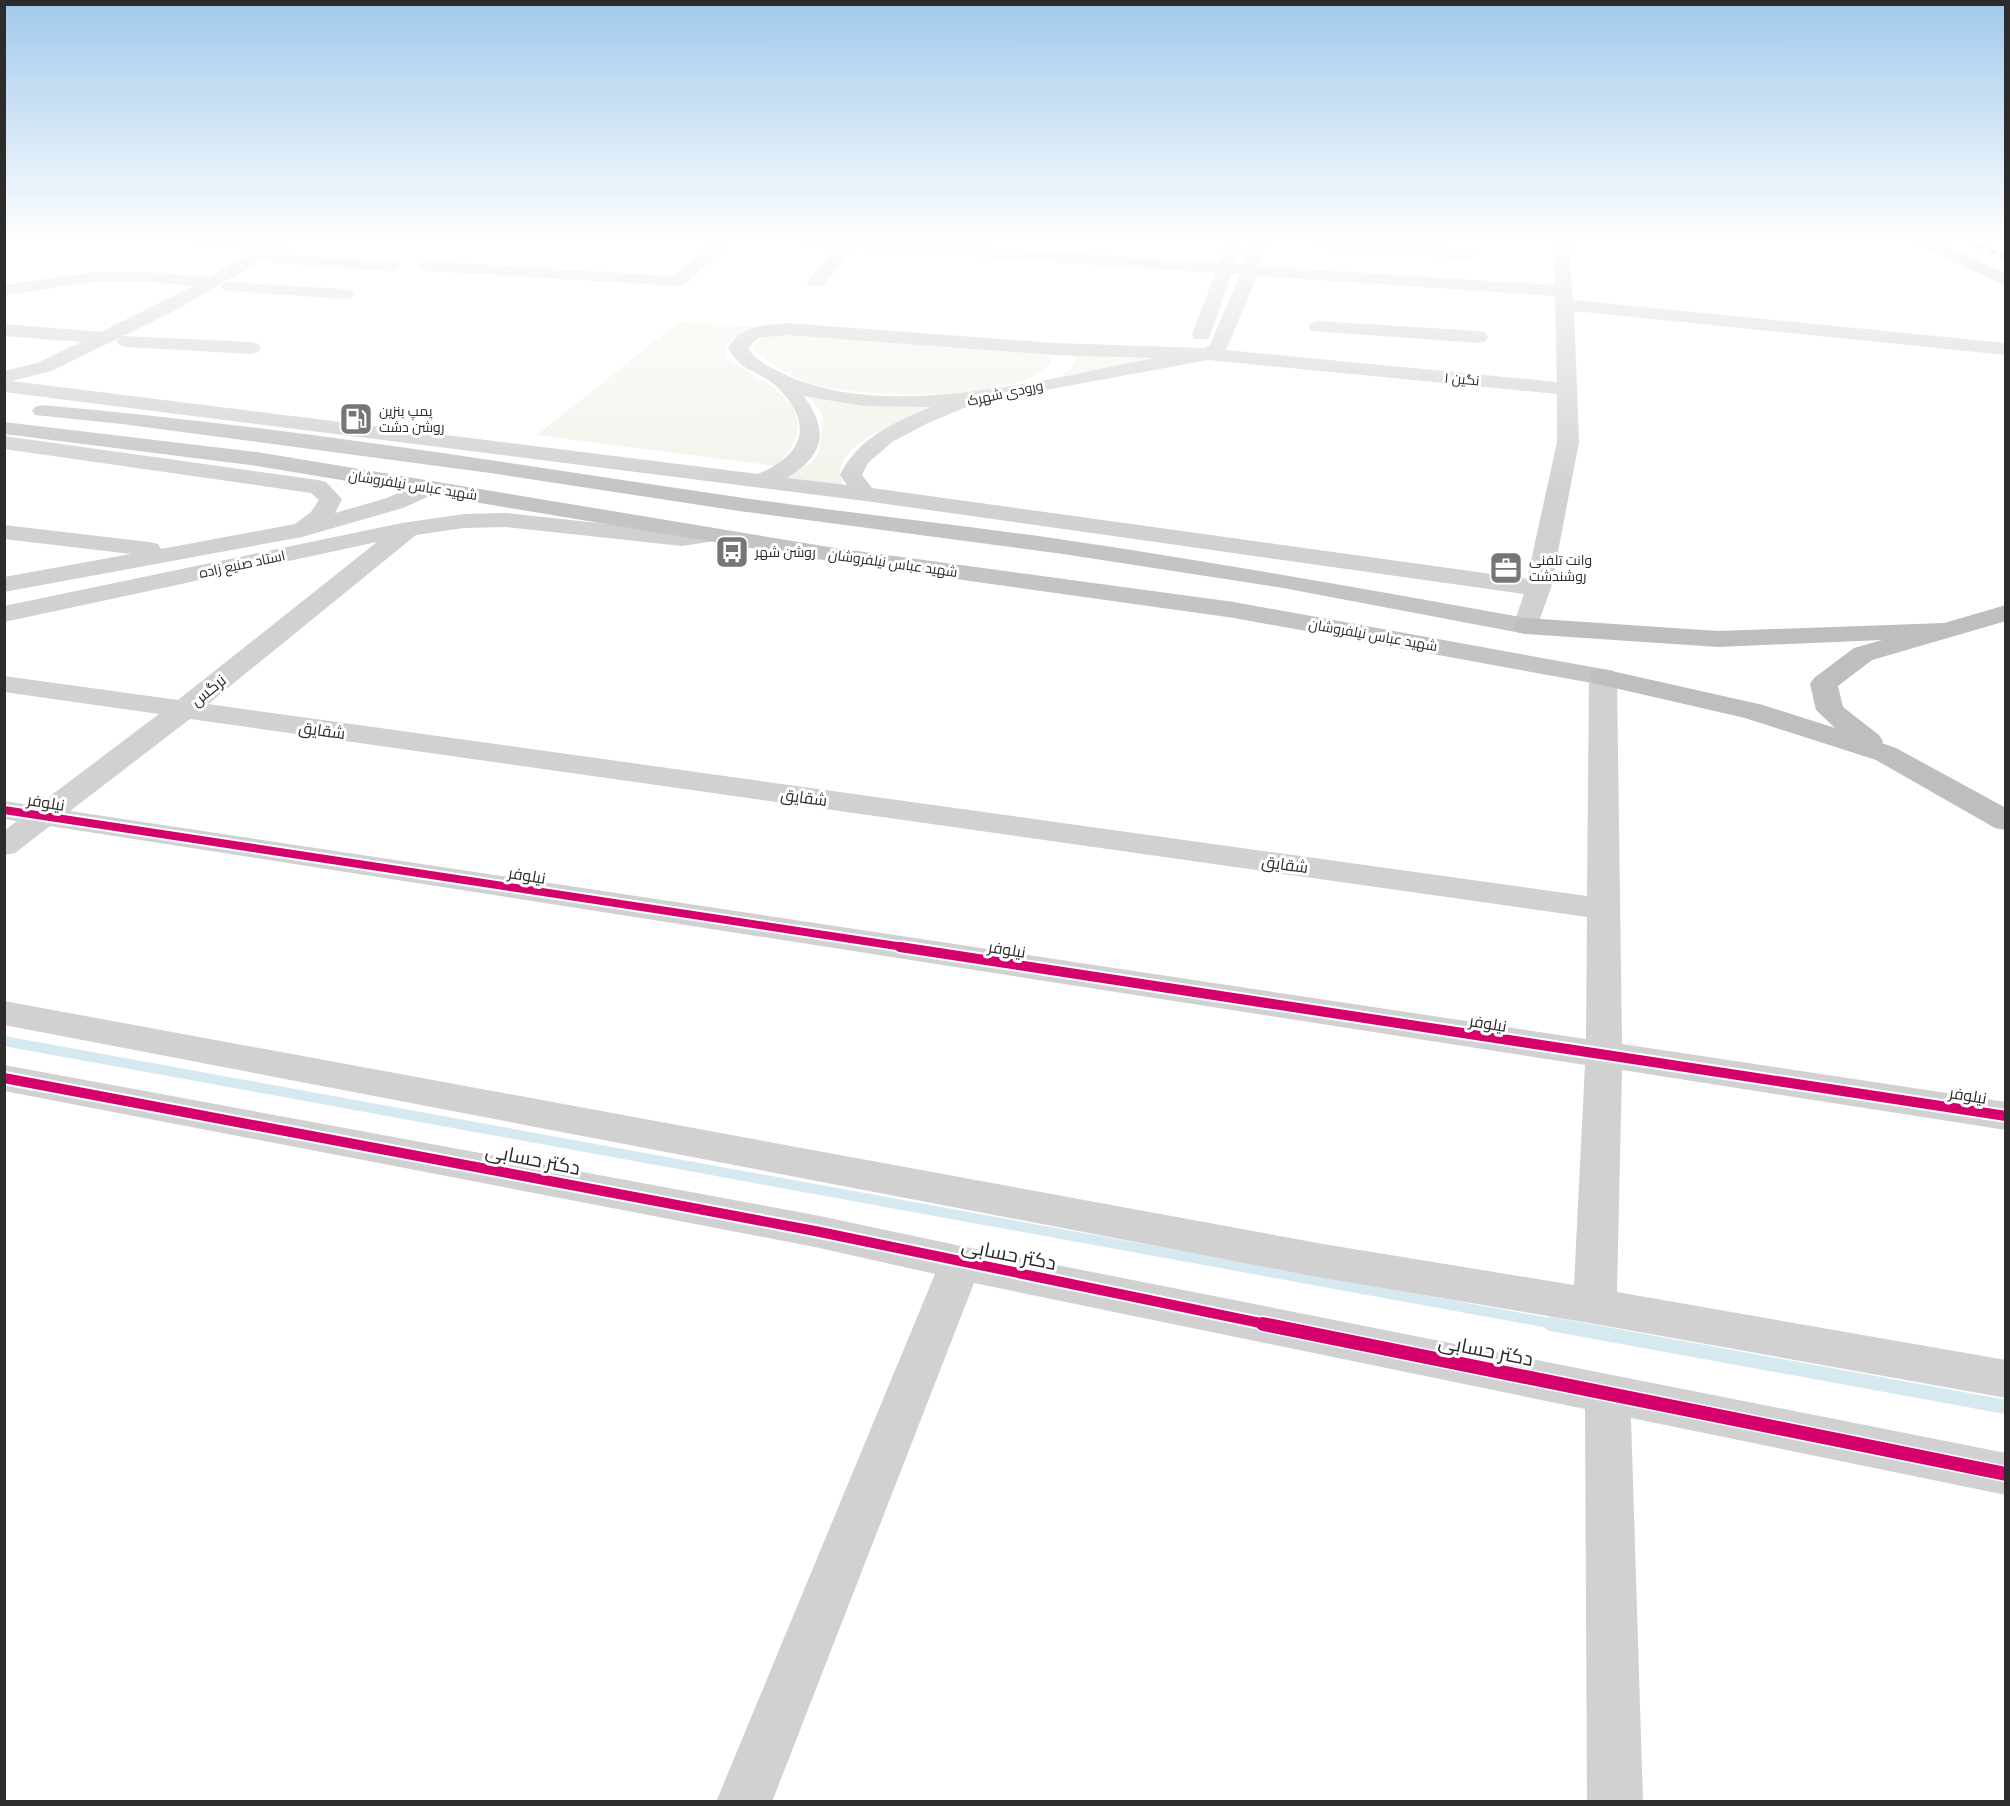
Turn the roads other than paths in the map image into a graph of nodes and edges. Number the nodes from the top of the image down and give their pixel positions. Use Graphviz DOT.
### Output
graph roads {
  1 [pos="130,324"];
  2 [pos="158,324"];
  3 [pos="1205,324"];
  4 [pos="1228,324"];
  5 [pos="1565,324"];
  6 [pos="1792,324"];
  7 [pos="1318,327"];
  8 [pos="4,330"];
  9 [pos="1374,330"];
  10 [pos="1479,337"];
  11 [pos="104,338"];
  12 [pos="126,341"];
  13 [pos="251,348"];
  14 [pos="1055,349"];
  15 [pos="2006,349"];
  16 [pos="1179,351"];
  17 [pos="1207,354"];
  18 [pos="1378,371"];
  19 [pos="4,377"];
  20 [pos="783,383"];
  21 [pos="4,386"];
  22 [pos="1028,388"];
  23 [pos="1567,389"];
  24 [pos="59,393"];
  25 [pos="971,398"];
  26 [pos="4,409"];
  27 [pos="191,419"];
  28 [pos="4,428"];
  29 [pos="4,442"];
  30 [pos="229,457"];
  31 [pos="490,466"];
  32 [pos="207,471"];
  33 [pos="758,482"];
  34 [pos="428,488"];
  35 [pos="472,495"];
  36 [pos="865,495"];
  37 [pos="409,529"];
  38 [pos="302,530"];
  39 [pos="4,532"];
  40 [pos="713,535"];
  41 [pos="181,552"];
  42 [pos="1104,553"];
  43 [pos="93,569"];
  44 [pos="1239,574"];
  45 [pos="4,585"];
  46 [pos="1538,588"];
  47 [pos="100,594"];
  48 [pos="1210,607"];
  49 [pos="2006,613"];
  50 [pos="4,614"];
  51 [pos="1526,626"];
  52 [pos="1942,630"];
  53 [pos="1603,677"];
  54 [pos="4,684"];
  55 [pos="183,710"];
  56 [pos="1886,754"];
  57 [pos="4,810"];
  58 [pos="43,817"];
  59 [pos="2006,821"];
  60 [pos="4,846"];
  61 [pos="1603,909"];
  62 [pos="4,1013"];
  63 [pos="1604,1056"];
  64 [pos="4,1078"];
  65 [pos="2006,1116"];
  66 [pos="961,1263"];
  67 [pos="1595,1306"];
  68 [pos="2006,1379"];
  69 [pos="1608,1392"];
  70 [pos="2006,1474"];
  71 [pos="744,1802"];
  72 [pos="1615,1802"];
  1 -- 11 [label="street"];
  2 -- 12 [label="street"];
  3 -- 16 [label="street"];
  4 -- 17 [label="street"];
  5 -- 23 [label="street"];
  6 -- 15 [label="street"];
  7 -- 9 [label="street"];
  8 -- 11 [label="street"];
  9 -- 10 [label="street"];
  9 -- 18 [label="street"];
  11 -- 19 [label="street"];
  12 -- 13 [label="street"];
  12 -- 24 [label="street"];
  14 -- 16 [label="street, نگین ۱"];
  14 -- 20 [label="street, نگین ۱"];
  14 -- 22 [label="street"];
  16 -- 17 [label="street, نگین ۱"];
  17 -- 18 [label="street, نگین ۱"];
  17 -- 22 [label="street, ورودی شهرک"];
  18 -- 23 [label="street, نگین ۱"];
  20 -- 25 [label="street"];
  20 -- 33 [label="street"];
  21 -- 24 [label="street"];
  22 -- 25 [label="street, ورودی شهرک"];
  23 -- 46 [label="street"];
  24 -- 27 [label="street"];
  25 -- 36 [label="street, ورودی شهرک"];
  26 -- 27 [label="main road, شهید عباس نیلفروشان"];
  27 -- 31 [label="main road, شهید عباس نیلفروشان"];
  27 -- 33 [label="street"];
  28 -- 30 [label="main road, شهید عباس نیلفروشان"];
  29 -- 32 [label="street"];
  30 -- 32 [label="street"];
  30 -- 34 [label="main road, شهید عباس نیلفروشان"];
  31 -- 34 [label="main road"];
  31 -- 35 [label="main road"];
  31 -- 42 [label="main road, شهید عباس نیلفروشان"];
  32 -- 38 [label="street"];
  33 -- 36 [label="street"];
  34 -- 35 [label="main road, شهید عباس نیلفروشان"];
  34 -- 38 [label="street, استاد صنیع زاده"];
  35 -- 37 [label="street, استاد صنیع زاده"];
  35 -- 40 [label="main road, شهید عباس نیلفروشان"];
  36 -- 42 [label="street"];
  36 -- 46 [label="street"];
  37 -- 40 [label="street"];
  37 -- 47 [label="street, استاد صنیع زاده"];
  37 -- 55 [label="street, نرگس"];
  38 -- 41 [label="street, استاد صنیع زاده"];
  39 -- 41 [label="street"];
  40 -- 48 [label="main road, شهید عباس نیلفروشان"];
  41 -- 43 [label="street, استاد صنیع زاده"];
  42 -- 44 [label="main road, شهید عباس نیلفروشان"];
  43 -- 45 [label="street, استاد صنیع زاده"];
  43 -- 47 [label="street"];
  44 -- 48 [label="main road"];
  44 -- 51 [label="main road, شهید عباس نیلفروشان"];
  46 -- 51 [label="street"];
  47 -- 50 [label="street, استاد صنیع زاده"];
  48 -- 53 [label="main road, شهید عباس نیلفروشان"];
  49 -- 52 [label="highway"];
  51 -- 52 [label="highway"];
  52 -- 56 [label="highway"];
  53 -- 56 [label="highway"];
  53 -- 61 [label="street"];
  54 -- 55 [label="street, شقایق"];
  55 -- 58 [label="street, نرگس"];
  55 -- 61 [label="street, شقایق"];
  56 -- 59 [label="highway"];
  57 -- 58 [label="street, نیلوفر"];
  58 -- 60 [label="street, نرگس"];
  58 -- 63 [label="street, نیلوفر"];
  61 -- 63 [label="street"];
  62 -- 67 [label="street"];
  63 -- 65 [label="street, نیلوفر"];
  63 -- 67 [label="street"];
  64 -- 66 [label="street, دکتر حسابی"];
  66 -- 69 [label="street, دکتر حسابی"];
  66 -- 71 [label="street"];
  67 -- 68 [label="street"];
  69 -- 70 [label="street, دکتر حسابی"];
  69 -- 72 [label="street"];
}
